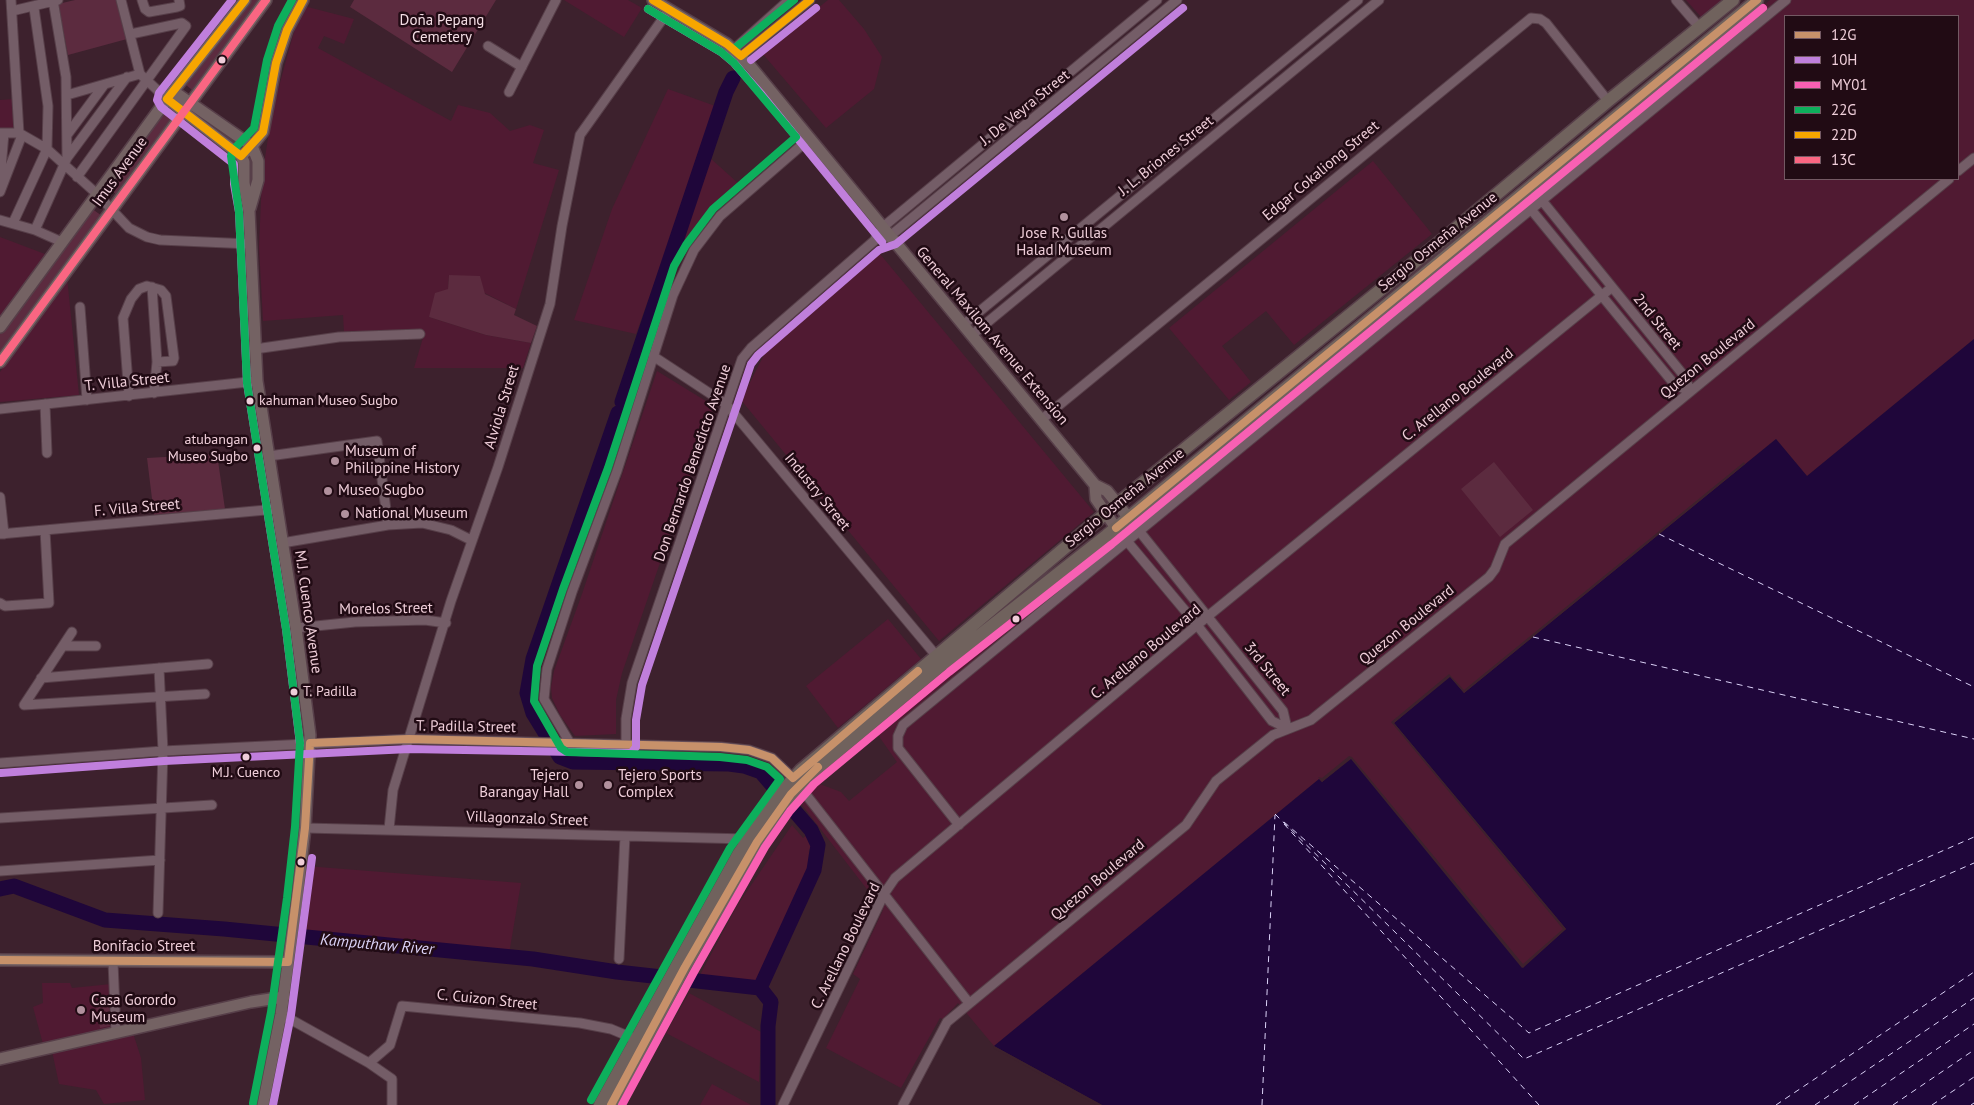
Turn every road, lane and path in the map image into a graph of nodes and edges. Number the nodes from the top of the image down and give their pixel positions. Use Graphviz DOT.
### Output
graph roads {
  1 [pos="11,0"];
  2 [pos="54,0"];
  3 [pos="121,0"];
  4 [pos="142,0"];
  5 [pos="179,0"];
  6 [pos="245,0"];
  7 [pos="266,0"];
  8 [pos="303,0"];
  9 [pos="556,0"];
  10 [pos="653,0"];
  11 [pos="789,0"];
  12 [pos="810,0"];
  13 [pos="1157,0"];
  14 [pos="1177,0"];
  15 [pos="1358,0"];
  16 [pos="1379,0"];
  17 [pos="1676,0"];
  18 [pos="1733,0"];
  19 [pos="1758,0"];
  20 [pos="1786,0"];
  21 [pos="34,8"];
  22 [pos="670,10"];
  23 [pos="12,11"];
  24 [pos="1700,28"];
  25 [pos="130,34"];
  26 [pos="1710,39"];
  27 [pos="488,46"];
  28 [pos="737,53"];
  29 [pos="1721,53"];
  30 [pos="522,67"];
  31 [pos="144,76"];
  32 [pos="127,77"];
  33 [pos="104,85"];
  34 [pos="1049,91"];
  35 [pos="509,92"];
  36 [pos="67,95"];
  37 [pos="170,95"];
  38 [pos="1056,100"];
  39 [pos="1608,101"];
  40 [pos="185,107"];
  41 [pos="2,133"];
  42 [pos="21,134"];
  43 [pos="67,135"];
  44 [pos="1191,137"];
  45 [pos="810,138"];
  46 [pos="252,146"];
  47 [pos="1199,148"];
  48 [pos="47,149"];
  49 [pos="241,156"];
  50 [pos="1974,158"];
  51 [pos="66,161"];
  52 [pos="1959,170"];
  53 [pos="77,176"];
  54 [pos="1948,180"];
  55 [pos="0,187"];
  56 [pos="1531,187"];
  57 [pos="0,192"];
  58 [pos="97,194"];
  59 [pos="1520,196"];
  60 [pos="1541,200"];
  61 [pos="1531,209"];
  62 [pos="110,210"];
  63 [pos="1102,210"];
  64 [pos="249,211"];
  65 [pos="0,220"];
  66 [pos="1110,220"];
  67 [pos="13,223"];
  68 [pos="35,230"];
  69 [pos="887,232"];
  70 [pos="62,242"];
  71 [pos="250,244"];
  72 [pos="152,287"];
  73 [pos="1611,288"];
  74 [pos="1601,297"];
  75 [pos="80,306"];
  76 [pos="963,325"];
  77 [pos="0,327"];
  78 [pos="420,334"];
  79 [pos="972,335"];
  80 [pos="256,349"];
  81 [pos="653,356"];
  82 [pos="0,362"];
  83 [pos="156,362"];
  84 [pos="257,381"];
  85 [pos="1690,391"];
  86 [pos="154,392"];
  87 [pos="128,396"];
  88 [pos="87,400"];
  89 [pos="45,404"];
  90 [pos="726,404"];
  91 [pos="0,409"];
  92 [pos="1042,420"];
  93 [pos="47,453"];
  94 [pos="269,456"];
  95 [pos="1095,485"];
  96 [pos="0,498"];
  97 [pos="1118,503"];
  98 [pos="277,509"];
  99 [pos="1105,514"];
  100 [pos="1128,517"];
  101 [pos="388,525"];
  102 [pos="1116,528"];
  103 [pos="45,530"];
  104 [pos="1140,533"];
  105 [pos="2,534"];
  106 [pos="472,540"];
  107 [pos="1128,542"];
  108 [pos="282,543"];
  109 [pos="0,603"];
  110 [pos="1207,617"];
  111 [pos="446,623"];
  112 [pos="1197,625"];
  113 [pos="296,628"];
  114 [pos="72,632"];
  115 [pos="63,646"];
  116 [pos="96,646"];
  117 [pos="939,660"];
  118 [pos="208,664"];
  119 [pos="159,668"];
  120 [pos="41,678"];
  121 [pos="205,694"];
  122 [pos="161,698"];
  123 [pos="1287,728"];
  124 [pos="409,739"];
  125 [pos="570,743"];
  126 [pos="310,744"];
  127 [pos="626,745"];
  128 [pos="163,751"];
  129 [pos="0,762"];
  130 [pos="787,791"];
  131 [pos="212,805"];
  132 [pos="161,809"];
  133 [pos="0,818"];
  134 [pos="959,826"];
  135 [pos="305,828"];
  136 [pos="389,829"];
  137 [pos="626,836"];
  138 [pos="747,839"];
  139 [pos="160,860"];
  140 [pos="0,871"];
  141 [pos="884,894"];
  142 [pos="158,913"];
  143 [pos="619,958"];
  144 [pos="0,960"];
  145 [pos="113,962"];
  146 [pos="288,962"];
  147 [pos="681,965"];
  148 [pos="670,984"];
  149 [pos="284,997"];
  150 [pos="969,1003"];
  151 [pos="281,1014"];
  152 [pos="116,1033"];
  153 [pos="636,1039"];
  154 [pos="0,1059"];
  155 [pos="369,1063"];
  156 [pos="263,1105"];
  157 [pos="392,1105"];
  158 [pos="600,1105"];
  159 [pos="611,1105"];
  160 [pos="782,1105"];
  161 [pos="904,1105"];
  1 -- 23 [label="street"];
  2 -- 21 [label="street"];
  2 -- 36 [label="street"];
  3 -- 25 [label="street"];
  4 -- 5 [label="street"];
  6 -- 37 [label="main road, Imus Avenue"];
  7 -- 40 [label="main road, Imus Avenue"];
  8 -- 46 [label="main road"];
  9 -- 30 [label="street"];
  10 -- 22 [label="main road, General Maxilom Avenue Extension"];
  11 -- 28 [label="street"];
  12 -- 28 [label="street"];
  13 -- 34 [label="street, J. De Veyra Street"];
  14 -- 38 [label="street, J. De Veyra Street"];
  15 -- 44 [label="street, J. L. Briones Street"];
  16 -- 47 [label="street, J. L. Briones Street"];
  17 -- 24 [label="street"];
  18 -- 24 [label="highway, Sergio Osmeña Avenue"];
  19 -- 26 [label="highway, Sergio Osmeña Avenue"];
  20 -- 29 [label="street"];
  21 -- 23 [label="street"];
  21 -- 48 [label="street"];
  22 -- 28 [label="main road, General Maxilom Avenue Extension"];
  22 -- 106 [label="street, Alviola Street"];
  23 -- 42 [label="street"];
  24 -- 39 [label="highway, Sergio Osmeña Avenue"];
  25 -- 31 [label="street"];
  25 -- 31 [label="street"];
  26 -- 29 [label="street"];
  26 -- 56 [label="highway, Sergio Osmeña Avenue"];
  27 -- 30 [label="street"];
  28 -- 45 [label="main road, General Maxilom Avenue Extension"];
  29 -- 60 [label="street"];
  30 -- 35 [label="street"];
  31 -- 32 [label="street"];
  31 -- 37 [label="street"];
  31 -- 53 [label="street"];
  32 -- 33 [label="street"];
  32 -- 51 [label="street"];
  33 -- 36 [label="street"];
  33 -- 43 [label="street"];
  34 -- 38 [label="street"];
  34 -- 69 [label="street, J. De Veyra Street"];
  36 -- 43 [label="street"];
  37 -- 40 [label="main road"];
  37 -- 58 [label="main road, Imus Avenue"];
  38 -- 69 [label="street, J. De Veyra Street"];
  39 -- 92 [label="street, Edgar Cokaliong Street"];
  39 -- 97 [label="highway, Sergio Osmeña Avenue"];
  40 -- 46 [label="main road"];
  40 -- 49 [label="main road"];
  40 -- 62 [label="main road, Imus Avenue"];
  41 -- 42 [label="street"];
  41 -- 55 [label="street"];
  42 -- 48 [label="street"];
  42 -- 57 [label="street"];
  43 -- 51 [label="street"];
  44 -- 47 [label="street"];
  44 -- 63 [label="street, J. L. Briones Street"];
  45 -- 69 [label="main road, General Maxilom Avenue Extension"];
  45 -- 81 [label="street"];
  46 -- 49 [label="main road"];
  46 -- 64 [label="main road, M.J. Cuenco Avenue"];
  47 -- 66 [label="street, J. L. Briones Street"];
  48 -- 51 [label="street"];
  48 -- 67 [label="street"];
  49 -- 64 [label="main road, M.J. Cuenco Avenue"];
  50 -- 52 [label="street"];
  51 -- 53 [label="street"];
  51 -- 68 [label="street"];
  53 -- 58 [label="street"];
  54 -- 85 [label="street, Quezon Boulevard"];
  56 -- 59 [label="highway, Sergio Osmeña Avenue"];
  56 -- 60 [label="street, 2nd Street"];
  58 -- 62 [label="street"];
  58 -- 70 [label="main road, Imus Avenue"];
  59 -- 61 [label="street, 2nd Street"];
  59 -- 100 [label="highway, Sergio Osmeña Avenue"];
  60 -- 61 [label="street"];
  60 -- 73 [label="street, 2nd Street"];
  61 -- 74 [label="street, 2nd Street"];
  61 -- 104 [label="street"];
  62 -- 71 [label="street"];
  62 -- 82 [label="main road, Imus Avenue"];
  63 -- 66 [label="street"];
  63 -- 76 [label="street, J. L. Briones Street"];
  64 -- 71 [label="main road, M.J. Cuenco Avenue"];
  65 -- 67 [label="street"];
  66 -- 79 [label="street, J. L. Briones Street"];
  67 -- 68 [label="street"];
  68 -- 70 [label="street"];
  69 -- 76 [label="main road, General Maxilom Avenue Extension"];
  69 -- 90 [label="street, Don Bernardo Benedicto Avenue"];
  70 -- 77 [label="main road, Imus Avenue"];
  71 -- 80 [label="main road, M.J. Cuenco Avenue"];
  72 -- 83 [label="street"];
  72 -- 83 [label="street"];
  72 -- 87 [label="street"];
  73 -- 74 [label="street, C. Arellano Boulevard"];
  73 -- 85 [label="street, 2nd Street"];
  74 -- 85 [label="street, 2nd Street"];
  74 -- 110 [label="street, C. Arellano Boulevard"];
  75 -- 88 [label="street"];
  76 -- 79 [label="main road, General Maxilom Avenue Extension"];
  78 -- 80 [label="street"];
  79 -- 92 [label="main road, General Maxilom Avenue Extension"];
  80 -- 84 [label="main road, M.J. Cuenco Avenue"];
  81 -- 90 [label="street, Industry Street"];
  81 -- 125 [label="street"];
  83 -- 86 [label="street"];
  84 -- 86 [label="street, T. Villa Street"];
  84 -- 94 [label="main road, M.J. Cuenco Avenue"];
  85 -- 123 [label="street, Quezon Boulevard"];
  86 -- 87 [label="street, T. Villa Street"];
  87 -- 88 [label="street, T. Villa Street"];
  88 -- 89 [label="street, T. Villa Street"];
  89 -- 91 [label="street, T. Villa Street"];
  89 -- 93 [label="street"];
  90 -- 117 [label="street, Industry Street"];
  90 -- 127 [label="street, Don Bernardo Benedicto Avenue"];
  92 -- 95 [label="main road, General Maxilom Avenue Extension"];
  94 -- 98 [label="main road, M.J. Cuenco Avenue"];
  94 -- 101 [label="street"];
  95 -- 97 [label="main road, General Maxilom Avenue Extension"];
  95 -- 99 [label="main road, General Maxilom Avenue Extension"];
  96 -- 105 [label="street"];
  97 -- 99 [label="highway, Sergio Osmeña Avenue"];
  97 -- 100 [label="main road, General Maxilom Avenue Extension"];
  98 -- 103 [label="street, F. Villa Street"];
  98 -- 108 [label="main road, M.J. Cuenco Avenue"];
  99 -- 102 [label="main road, General Maxilom Avenue Extension"];
  99 -- 117 [label="highway, Sergio Osmeña Avenue"];
  100 -- 102 [label="highway, Sergio Osmeña Avenue"];
  100 -- 104 [label="street, 3rd Street"];
  101 -- 106 [label="street"];
  101 -- 108 [label="street"];
  102 -- 107 [label="street, 3rd Street"];
  102 -- 117 [label="highway, Sergio Osmeña Avenue"];
  103 -- 105 [label="street, F. Villa Street"];
  103 -- 109 [label="street"];
  104 -- 107 [label="street"];
  104 -- 110 [label="street, 3rd Street"];
  106 -- 111 [label="street, Alviola Street"];
  107 -- 112 [label="street, 3rd Street"];
  107 -- 134 [label="street"];
  108 -- 113 [label="main road, M.J. Cuenco Avenue"];
  110 -- 112 [label="street, C. Arellano Boulevard"];
  110 -- 123 [label="street, 3rd Street"];
  111 -- 113 [label="street, Morelos Street"];
  111 -- 124 [label="street, Alviola Street"];
  112 -- 123 [label="street, 3rd Street"];
  112 -- 134 [label="street, C. Arellano Boulevard"];
  113 -- 126 [label="main road, M.J. Cuenco Avenue"];
  114 -- 115 [label="street"];
  115 -- 116 [label="street"];
  115 -- 120 [label="street"];
  117 -- 130 [label="highway, Sergio Osmeña Avenue"];
  118 -- 119 [label="street"];
  119 -- 120 [label="street"];
  119 -- 122 [label="street"];
  120 -- 122 [label="street"];
  121 -- 122 [label="street"];
  122 -- 128 [label="street"];
  123 -- 150 [label="street, Quezon Boulevard"];
  124 -- 125 [label="street, T. Padilla Street"];
  124 -- 126 [label="street, T. Padilla Street"];
  124 -- 136 [label="street, Alviola Street"];
  125 -- 127 [label="street, T. Padilla Street"];
  126 -- 128 [label="street, T. Padilla Street"];
  126 -- 135 [label="main road, M.J. Cuenco Avenue"];
  127 -- 130 [label="street, T. Padilla Street"];
  128 -- 129 [label="street, T. Padilla Street"];
  128 -- 132 [label="street"];
  130 -- 138 [label="highway, Sergio Osmeña Avenue"];
  130 -- 141 [label="street, T. Padilla Street"];
  130 -- 147 [label="highway, Sergio Osmeña Avenue"];
  131 -- 132 [label="street"];
  132 -- 133 [label="street"];
  132 -- 139 [label="street"];
  134 -- 141 [label="street, C. Arellano Boulevard"];
  135 -- 136 [label="street, Villagonzalo Street"];
  135 -- 146 [label="main road, M.J. Cuenco Avenue"];
  136 -- 137 [label="street, Villagonzalo Street"];
  137 -- 138 [label="street, Villagonzalo Street"];
  137 -- 143 [label="street"];
  138 -- 147 [label="highway, Sergio Osmeña Avenue"];
  139 -- 140 [label="street"];
  139 -- 142 [label="street"];
  141 -- 150 [label="street, T. Padilla Street"];
  141 -- 160 [label="street, C. Arellano Boulevard"];
  144 -- 145 [label="main road, Bonifacio Street"];
  145 -- 146 [label="main road, Bonifacio Street"];
  145 -- 152 [label="street"];
  146 -- 149 [label="main road, M.J. Cuenco Avenue"];
  147 -- 148 [label="highway, Sergio Osmeña Avenue"];
  148 -- 153 [label="highway, Sergio Osmeña Avenue"];
  148 -- 159 [label="highway, Sergio Osmeña Avenue"];
  149 -- 151 [label="main road, M.J. Cuenco Avenue"];
  149 -- 152 [label="main road"];
  150 -- 161 [label="street, Quezon Boulevard"];
  151 -- 155 [label="street"];
  151 -- 156 [label="main road, M.J. Cuenco Avenue"];
  152 -- 154 [label="main road"];
  153 -- 155 [label="street, C. Cuizon Street"];
  153 -- 158 [label="highway, Sergio Osmeña Avenue"];
  155 -- 157 [label="street"];
}
